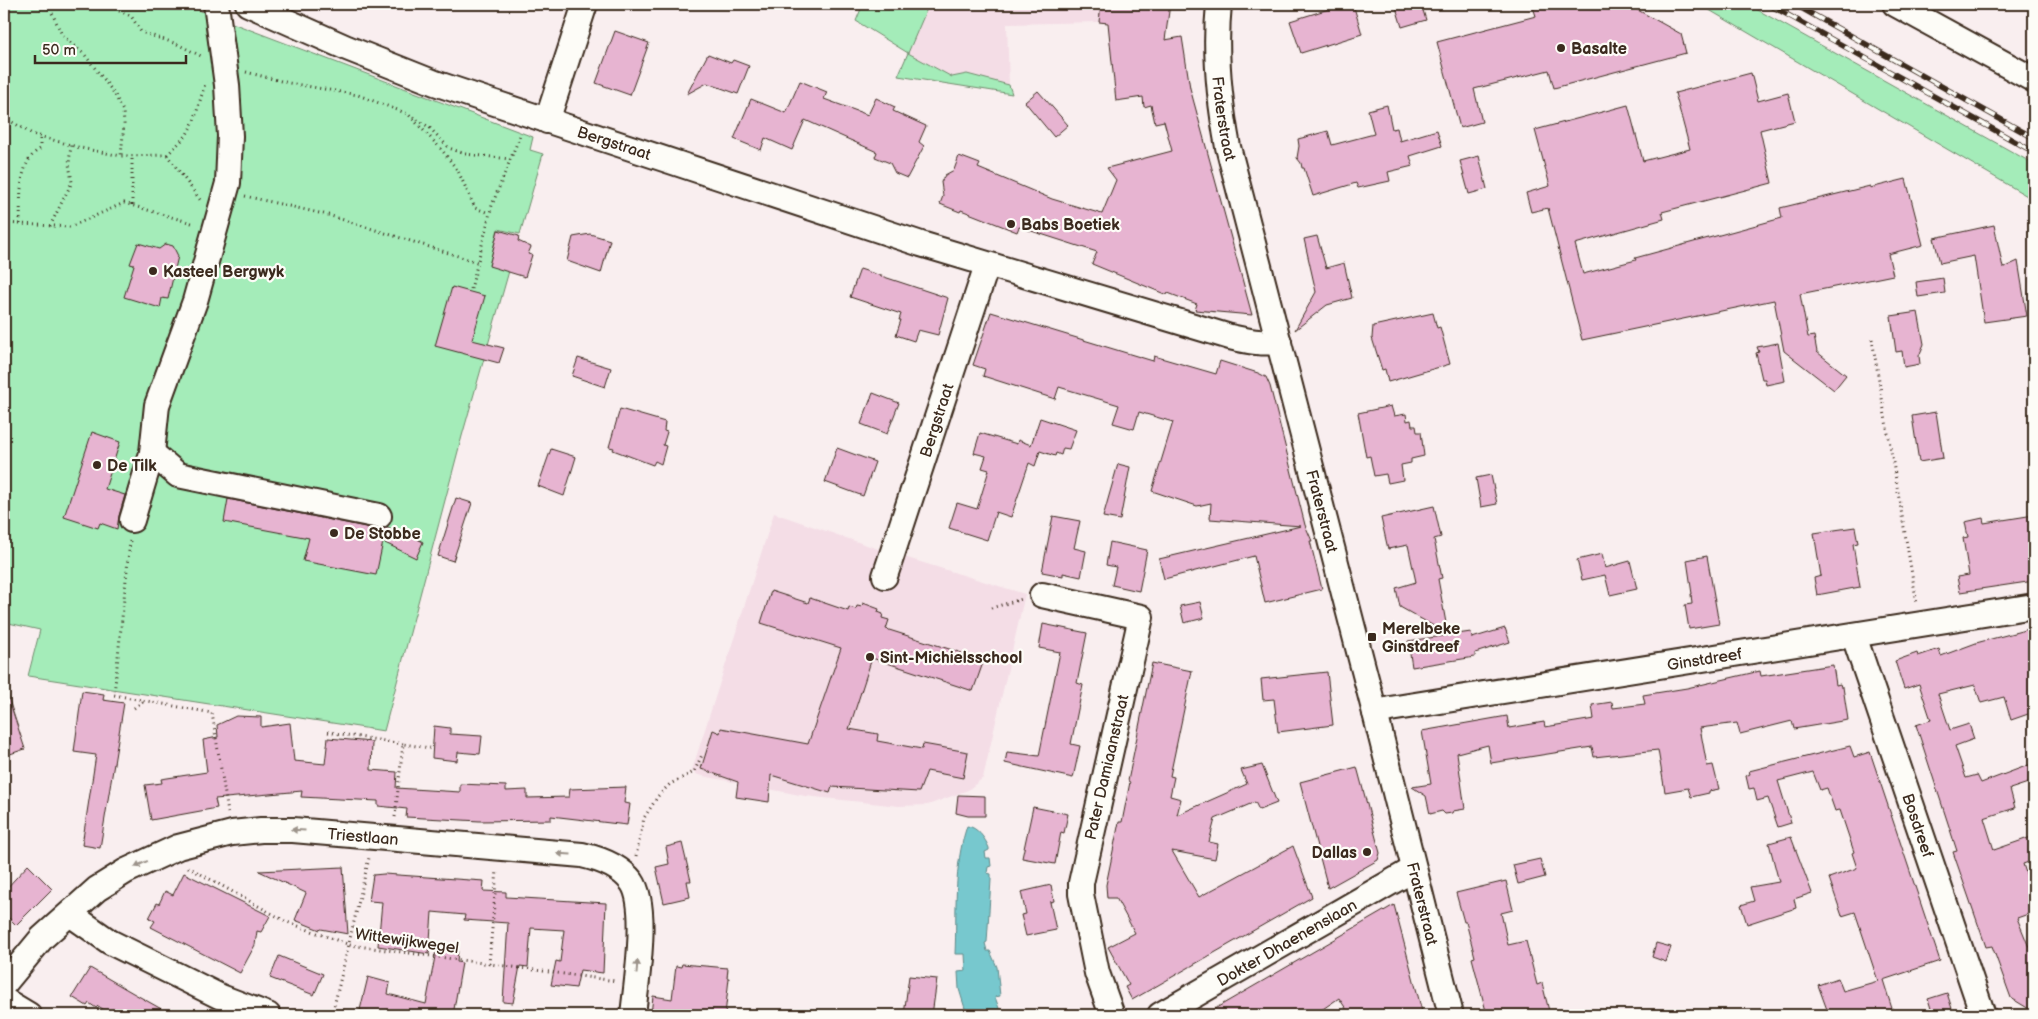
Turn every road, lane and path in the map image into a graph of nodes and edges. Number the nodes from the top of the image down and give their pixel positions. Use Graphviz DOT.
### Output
graph roads {
  1 [pos="48,4"];
  2 [pos="112,4"];
  3 [pos="216,4"];
  4 [pos="248,4"];
  5 [pos="585,4"];
  6 [pos="1219,4"];
  7 [pos="1895,4"];
  8 [pos="221,65"];
  9 [pos="2034,80"];
  10 [pos="408,114"];
  11 [pos="4,117"];
  12 [pos="538,118"];
  13 [pos="40,136"];
  14 [pos="71,146"];
  15 [pos="132,155"];
  16 [pos="167,155"];
  17 [pos="121,156"];
  18 [pos="510,159"];
  19 [pos="132,205"];
  20 [pos="220,210"];
  21 [pos="490,213"];
  22 [pos="4,223"];
  23 [pos="20,224"];
  24 [pos="50,226"];
  25 [pos="477,262"];
  26 [pos="987,265"];
  27 [pos="471,289"];
  28 [pos="1872,339"];
  29 [pos="1279,342"];
  30 [pos="152,453"];
  31 [pos="379,516"];
  32 [pos="132,520"];
  33 [pos="885,576"];
  34 [pos="1042,595"];
  35 [pos="2034,606"];
  36 [pos="991,608"];
  37 [pos="1921,626"];
  38 [pos="1854,636"];
  39 [pos="144,701"];
  40 [pos="134,708"];
  41 [pos="1375,713"];
  42 [pos="328,732"];
  43 [pos="402,744"];
  44 [pos="430,748"];
  45 [pos="702,755"];
  46 [pos="232,833"];
  47 [pos="384,837"];
  48 [pos="498,849"];
  49 [pos="164,853"];
  50 [pos="1414,869"];
  51 [pos="622,872"];
  52 [pos="70,914"];
  53 [pos="350,945"];
  54 [pos="489,964"];
  55 [pos="4,984"];
  56 [pos="636,984"];
  57 [pos="4,1000"];
  58 [pos="29,1015"];
  59 [pos="268,1015"];
  60 [pos="332,1015"];
  61 [pos="633,1015"];
  62 [pos="1112,1015"];
  63 [pos="1160,1015"];
  64 [pos="1451,1015"];
  65 [pos="1983,1015"];
  1 -- 17 [label="path"];
  2 -- 8 [label="path"];
  3 -- 8 [label="street"];
  4 -- 12 [label="street, Bergstraat"];
  5 -- 12 [label="street"];
  6 -- 29 [label="street, Fraterstraat"];
  7 -- 9 [label="street"];
  8 -- 10 [label="path"];
  8 -- 16 [label="path"];
  8 -- 20 [label="street"];
  10 -- 18 [label="path"];
  10 -- 21 [label="path"];
  11 -- 13 [label="path"];
  12 -- 18 [label="path"];
  12 -- 26 [label="street, Bergstraat"];
  13 -- 14 [label="path"];
  13 -- 23 [label="path"];
  14 -- 17 [label="path"];
  14 -- 24 [label="path"];
  15 -- 16 [label="path"];
  15 -- 17 [label="path"];
  15 -- 19 [label="path"];
  16 -- 20 [label="path"];
  18 -- 21 [label="path"];
  19 -- 20 [label="path"];
  19 -- 24 [label="path"];
  20 -- 25 [label="path"];
  20 -- 30 [label="street"];
  21 -- 25 [label="path"];
  22 -- 23 [label="path"];
  23 -- 24 [label="path"];
  25 -- 27 [label="path"];
  26 -- 29 [label="street, Bergstraat"];
  26 -- 33 [label="street, Bergstraat"];
  28 -- 37 [label="path"];
  29 -- 41 [label="street, Fraterstraat"];
  30 -- 31 [label="street"];
  30 -- 32 [label="street"];
  32 -- 39 [label="path"];
  34 -- 36 [label="path"];
  34 -- 62 [label="street, Pater Damiaanstraat"];
  35 -- 37 [label="street, Ginstdreef"];
  37 -- 38 [label="street, Ginstdreef"];
  38 -- 41 [label="street, Ginstdreef"];
  38 -- 65 [label="street, Bosdreef"];
  39 -- 40 [label="path"];
  39 -- 46 [label="path"];
  41 -- 50 [label="street, Fraterstraat"];
  42 -- 43 [label="path"];
  43 -- 44 [label="path"];
  43 -- 47 [label="path"];
  45 -- 51 [label="path"];
  47 -- 46 [label="street, Triestlaan, one-way"];
  46 -- 49 [label="street, Triestlaan"];
  47 -- 48 [label="street, Triestlaan"];
  47 -- 53 [label="path"];
  51 -- 48 [label="street, Triestlaan, one-way"];
  48 -- 54 [label="path"];
  49 -- 52 [label="street, Triestlaan, one-way"];
  49 -- 53 [label="path, Wittewijkwegel"];
  50 -- 63 [label="street, Dokter Dhaenenslaan"];
  50 -- 64 [label="street, Fraterstraat"];
  56 -- 51 [label="street, Triestlaan, one-way"];
  52 -- 55 [label="street, Triestlaan"];
  52 -- 59 [label="street"];
  53 -- 54 [label="path, Wittewijkwegel"];
  53 -- 60 [label="path"];
  54 -- 56 [label="path, Wittewijkwegel"];
  56 -- 61 [label="street, Triestlaan"];
  57 -- 58 [label="street"];
}
